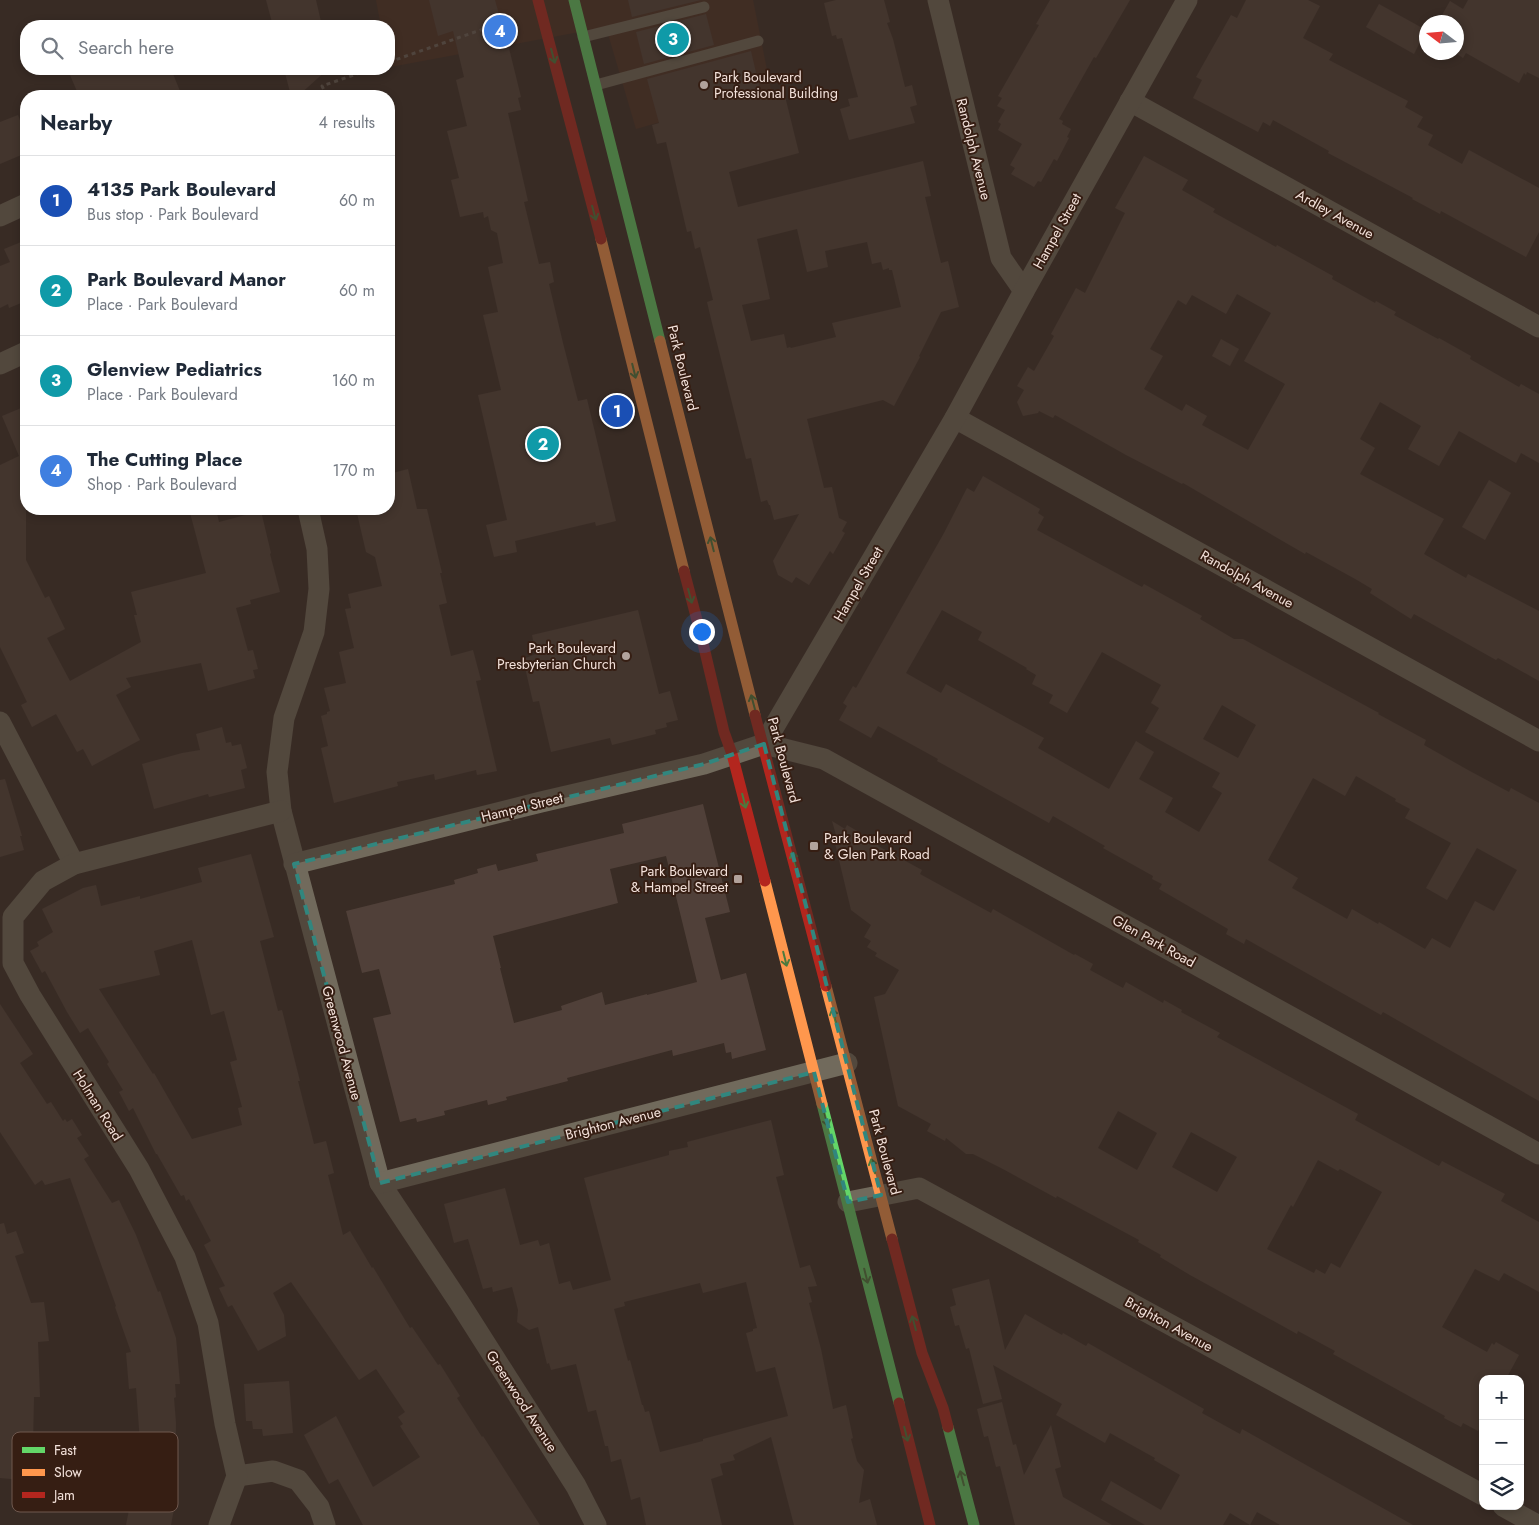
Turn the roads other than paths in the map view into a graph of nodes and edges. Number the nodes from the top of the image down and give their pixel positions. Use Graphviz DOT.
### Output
graph roads {
  1 [pos="538,0"];
  2 [pos="574,0"];
  3 [pos="938,0"];
  4 [pos="1187,0"];
  5 [pos="704,7"];
  6 [pos="583,37"];
  7 [pos="758,41"];
  8 [pos="596,85"];
  9 [pos="1130,101"];
  10 [pos="20,207"];
  11 [pos="0,216"];
  12 [pos="1024,291"];
  13 [pos="1539,327"];
  14 [pos="20,355"];
  15 [pos="0,364"];
  16 [pos="955,418"];
  17 [pos="309,515"];
  18 [pos="0,722"];
  19 [pos="1539,741"];
  20 [pos="764,744"];
  21 [pos="732,754"];
  22 [pos="280,811"];
  23 [pos="74,864"];
  24 [pos="294,864"];
  25 [pos="846,1064"];
  26 [pos="814,1072"];
  27 [pos="1539,1154"];
  28 [pos="380,1183"];
  29 [pos="881,1196"];
  30 [pos="848,1202"];
  31 [pos="237,1476"];
  32 [pos="1479,1493"];
  33 [pos="1510,1510"];
  34 [pos="220,1525"];
  35 [pos="325,1525"];
  36 [pos="596,1525"];
  37 [pos="930,1525"];
  38 [pos="974,1525"];
  39 [pos="1537,1525"];
  1 -- 21 [label="main road, one-way"];
  2 -- 6 [label="main road, Park Boulevard"];
  3 -- 12 [label="street, Randolph Avenue"];
  4 -- 9 [label="street, Hampel Street"];
  5 -- 6 [label="lane"];
  6 -- 8 [label="main road, Park Boulevard"];
  7 -- 8 [label="lane"];
  20 -- 8 [label="main road, Park Boulevard, one-way"];
  9 -- 12 [label="street, Hampel Street"];
  9 -- 13 [label="street, Ardley Avenue"];
  10 -- 11 [label="street"];
  12 -- 16 [label="street, Hampel Street"];
  14 -- 15 [label="street"];
  16 -- 19 [label="street, Randolph Avenue"];
  16 -- 20 [label="street, Hampel Street"];
  17 -- 22 [label="street, Greenwood Avenue"];
  18 -- 23 [label="street"];
  20 -- 21 [label="street, Hampel Street"];
  25 -- 20 [label="main road, Park Boulevard, one-way"];
  20 -- 27 [label="street, Glen Park Road"];
  21 -- 24 [label="street, Hampel Street"];
  21 -- 26 [label="main road, one-way"];
  22 -- 23 [label="street"];
  22 -- 24 [label="street, Greenwood Avenue"];
  23 -- 31 [label="street, Holman Road"];
  24 -- 28 [label="street, Greenwood Avenue"];
  25 -- 26 [label="street, Brighton Avenue"];
  29 -- 25 [label="main road, Park Boulevard, one-way"];
  26 -- 28 [label="street, Brighton Avenue"];
  26 -- 30 [label="main road, one-way"];
  28 -- 36 [label="street, Greenwood Avenue"];
  29 -- 30 [label="street, Brighton Avenue"];
  29 -- 32 [label="street, Brighton Avenue"];
  38 -- 29 [label="main road, Park Boulevard, one-way"];
  30 -- 37 [label="main road, one-way"];
  31 -- 34 [label="street"];
  31 -- 35 [label="street"];
  33 -- 39 [label="street"];
}
